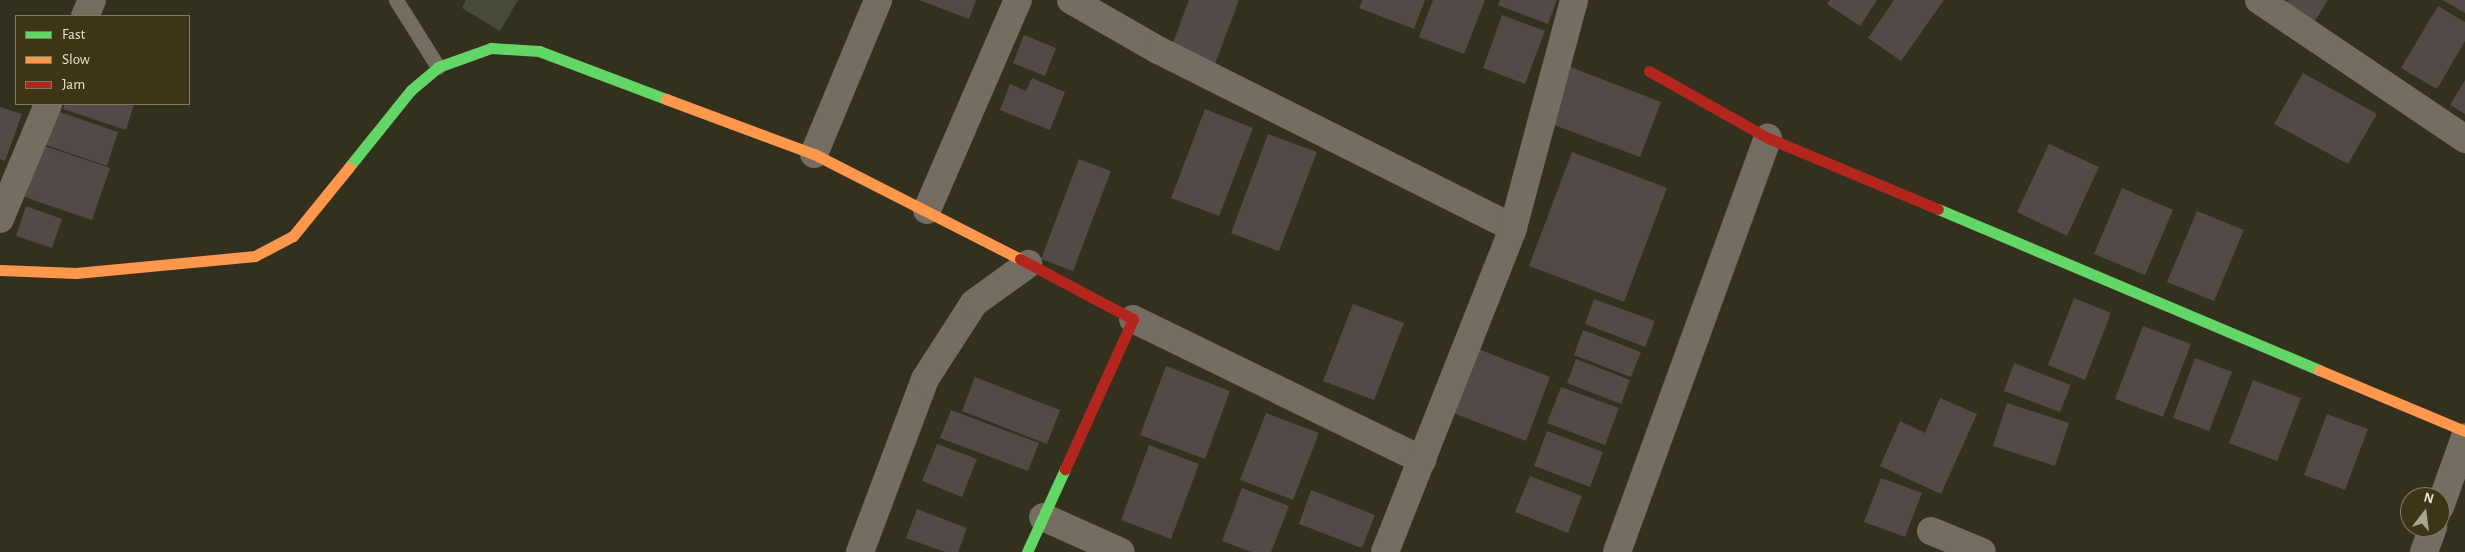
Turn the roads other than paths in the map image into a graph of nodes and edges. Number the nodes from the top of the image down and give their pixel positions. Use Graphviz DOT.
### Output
graph roads {
  1 [pos="92,0"];
  2 [pos="396,0"];
  3 [pos="878,0"];
  4 [pos="1018,0"];
  5 [pos="1071,0"];
  6 [pos="1574,0"];
  7 [pos="2259,0"];
  8 [pos="85,15"];
  9 [pos="438,68"];
  10 [pos="1649,71"];
  11 [pos="48,105"];
  12 [pos="1768,138"];
  13 [pos="2465,139"];
  14 [pos="814,154"];
  15 [pos="927,210"];
  16 [pos="0,219"];
  17 [pos="1513,228"];
  18 [pos="1028,264"];
  19 [pos="0,270"];
  20 [pos="1133,318"];
  21 [pos="2465,431"];
  22 [pos="2465,438"];
  23 [pos="1422,460"];
  24 [pos="2447,487"];
  25 [pos="1042,517"];
  26 [pos="1931,531"];
  27 [pos="2429,537"];
  28 [pos="860,552"];
  29 [pos="1026,552"];
  30 [pos="1122,552"];
  31 [pos="1385,552"];
  32 [pos="1617,552"];
  33 [pos="1982,552"];
  34 [pos="2424,552"];
  1 -- 8 [label="street"];
  2 -- 9 [label="lane"];
  3 -- 14 [label="street"];
  4 -- 15 [label="street"];
  5 -- 17 [label="street"];
  6 -- 17 [label="street"];
  7 -- 13 [label="street"];
  9 -- 14 [label="street"];
  9 -- 19 [label="street"];
  10 -- 12 [label="street"];
  11 -- 16 [label="street"];
  12 -- 21 [label="street"];
  12 -- 32 [label="street"];
  14 -- 15 [label="street"];
  15 -- 18 [label="street"];
  17 -- 23 [label="street"];
  18 -- 20 [label="street"];
  18 -- 28 [label="street"];
  20 -- 23 [label="street"];
  20 -- 25 [label="street"];
  22 -- 24 [label="street"];
  23 -- 31 [label="street"];
  25 -- 29 [label="street"];
  25 -- 30 [label="street"];
  26 -- 33 [label="street"];
  27 -- 34 [label="street"];
}
